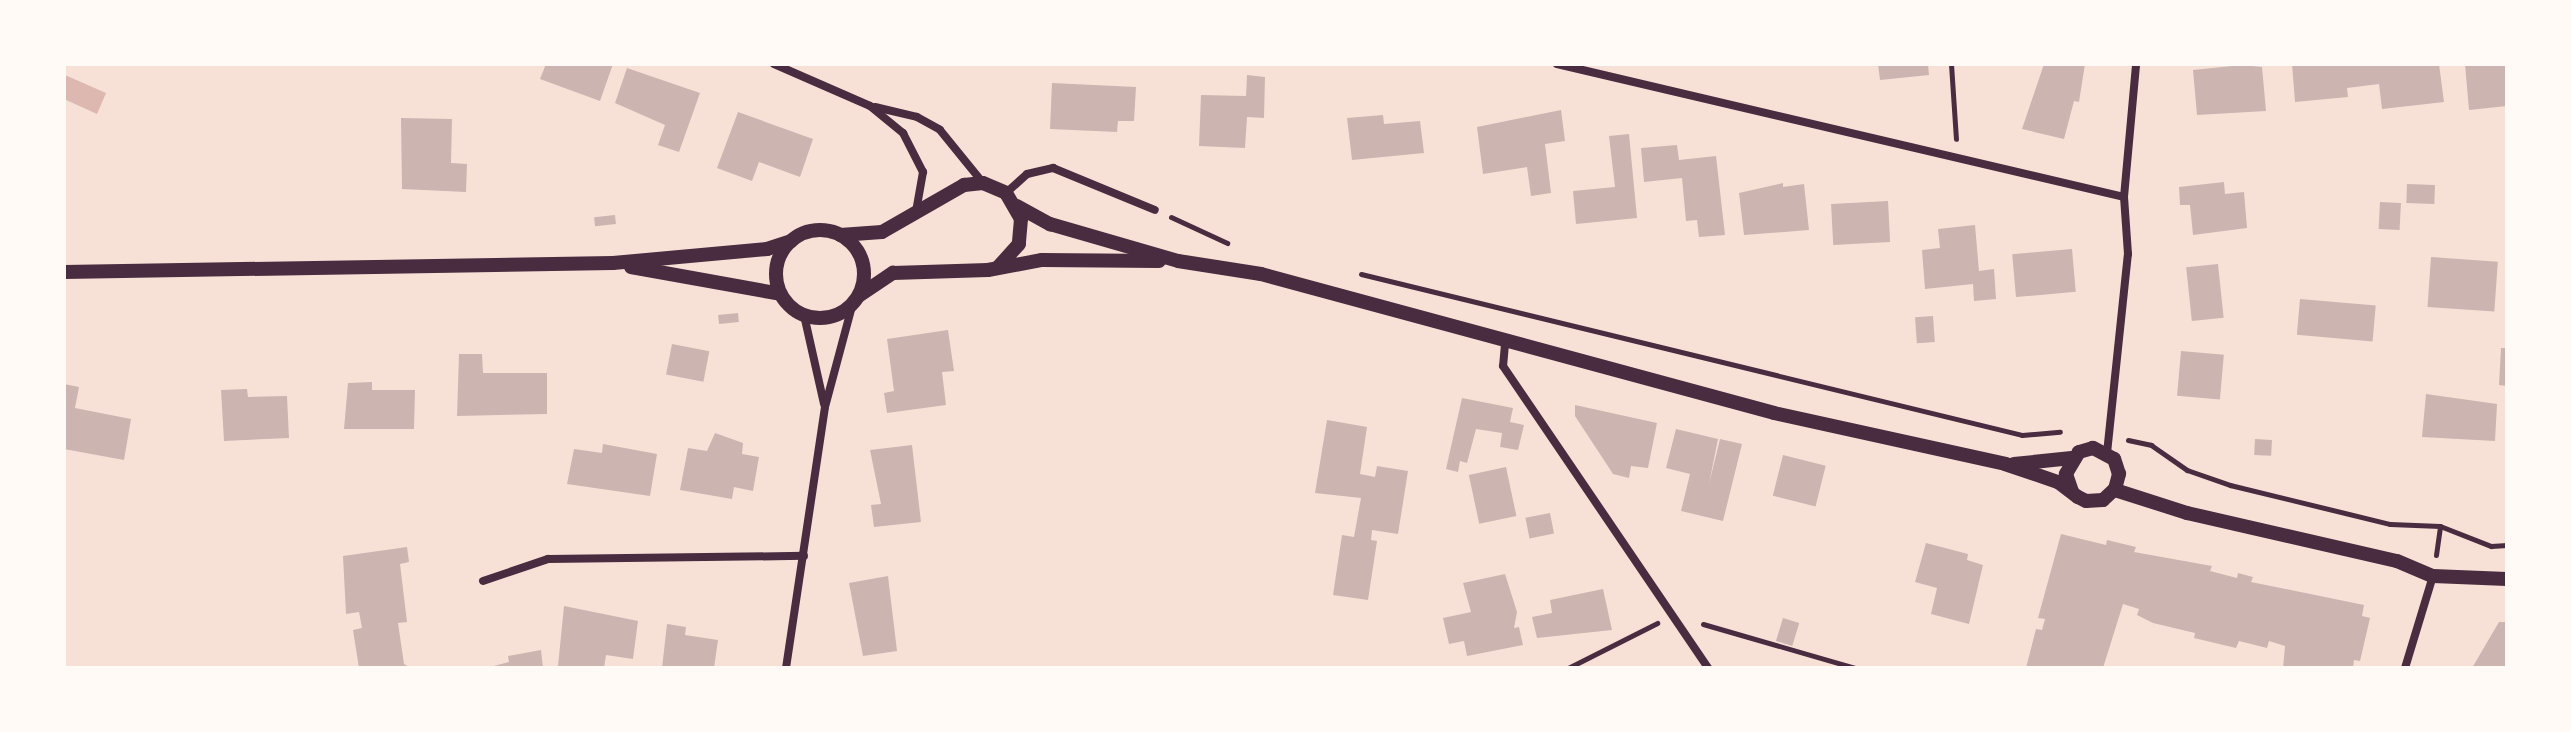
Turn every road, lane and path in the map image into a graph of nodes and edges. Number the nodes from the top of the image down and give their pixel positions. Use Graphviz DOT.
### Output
graph roads {
  1 [pos="774,64"];
  2 [pos="1557,64"];
  3 [pos="1951,64"];
  4 [pos="2136,64"];
  5 [pos="870,106"];
  6 [pos="1953,156"];
  7 [pos="983,183"];
  8 [pos="1006,193"];
  9 [pos="2124,197"];
  10 [pos="1017,206"];
  11 [pos="1155,210"];
  12 [pos="914,213"];
  13 [pos="840,235"];
  14 [pos="791,241"];
  15 [pos="1230,245"];
  16 [pos="1178,261"];
  17 [pos="613,263"];
  18 [pos="998,267"];
  19 [pos="1350,271"];
  20 [pos="64,272"];
  21 [pos="781,294"];
  22 [pos="856,301"];
  23 [pos="804,315"];
  24 [pos="1505,344"];
  25 [pos="825,407"];
  26 [pos="2110,436"];
  27 [pos="2107,453"];
  28 [pos="2072,458"];
  29 [pos="2005,464"];
  30 [pos="2115,490"];
  31 [pos="2072,491"];
  32 [pos="2507,545"];
  33 [pos="804,556"];
  34 [pos="2433,576"];
  35 [pos="2507,579"];
  36 [pos="483,581"];
  37 [pos="1672,615"];
  38 [pos="786,668"];
  39 [pos="1568,668"];
  40 [pos="1708,668"];
  41 [pos="1855,668"];
  42 [pos="2405,668"];
  1 -- 5 [label="street"];
  2 -- 6 [label="street"];
  3 -- 6 [label="path"];
  4 -- 9 [label="street"];
  5 -- 7 [label="street"];
  5 -- 12 [label="street"];
  6 -- 9 [label="street"];
  7 -- 8 [label="street"];
  7 -- 12 [label="street"];
  8 -- 10 [label="street"];
  8 -- 11 [label="street"];
  9 -- 26 [label="street"];
  10 -- 16 [label="street"];
  10 -- 18 [label="street"];
  11 -- 15 [label="path"];
  12 -- 13 [label="street"];
  13 -- 14 [label="street"];
  13 -- 22 [label="street"];
  14 -- 17 [label="street"];
  14 -- 21 [label="street"];
  16 -- 18 [label="street"];
  16 -- 24 [label="street"];
  17 -- 20 [label="street"];
  17 -- 21 [label="street"];
  18 -- 22 [label="street"];
  19 -- 26 [label="path"];
  21 -- 23 [label="street"];
  22 -- 23 [label="street"];
  22 -- 25 [label="street"];
  23 -- 25 [label="street"];
  24 -- 29 [label="street"];
  24 -- 37 [label="street"];
  25 -- 33 [label="street"];
  26 -- 27 [label="street"];
  26 -- 32 [label="path"];
  27 -- 28 [label="street"];
  27 -- 30 [label="street"];
  28 -- 29 [label="street"];
  28 -- 31 [label="street"];
  29 -- 31 [label="street"];
  30 -- 31 [label="street"];
  30 -- 34 [label="street"];
  33 -- 36 [label="street"];
  33 -- 38 [label="street"];
  34 -- 35 [label="street"];
  34 -- 42 [label="street"];
  37 -- 39 [label="path"];
  37 -- 40 [label="street"];
  37 -- 41 [label="path"];
}
